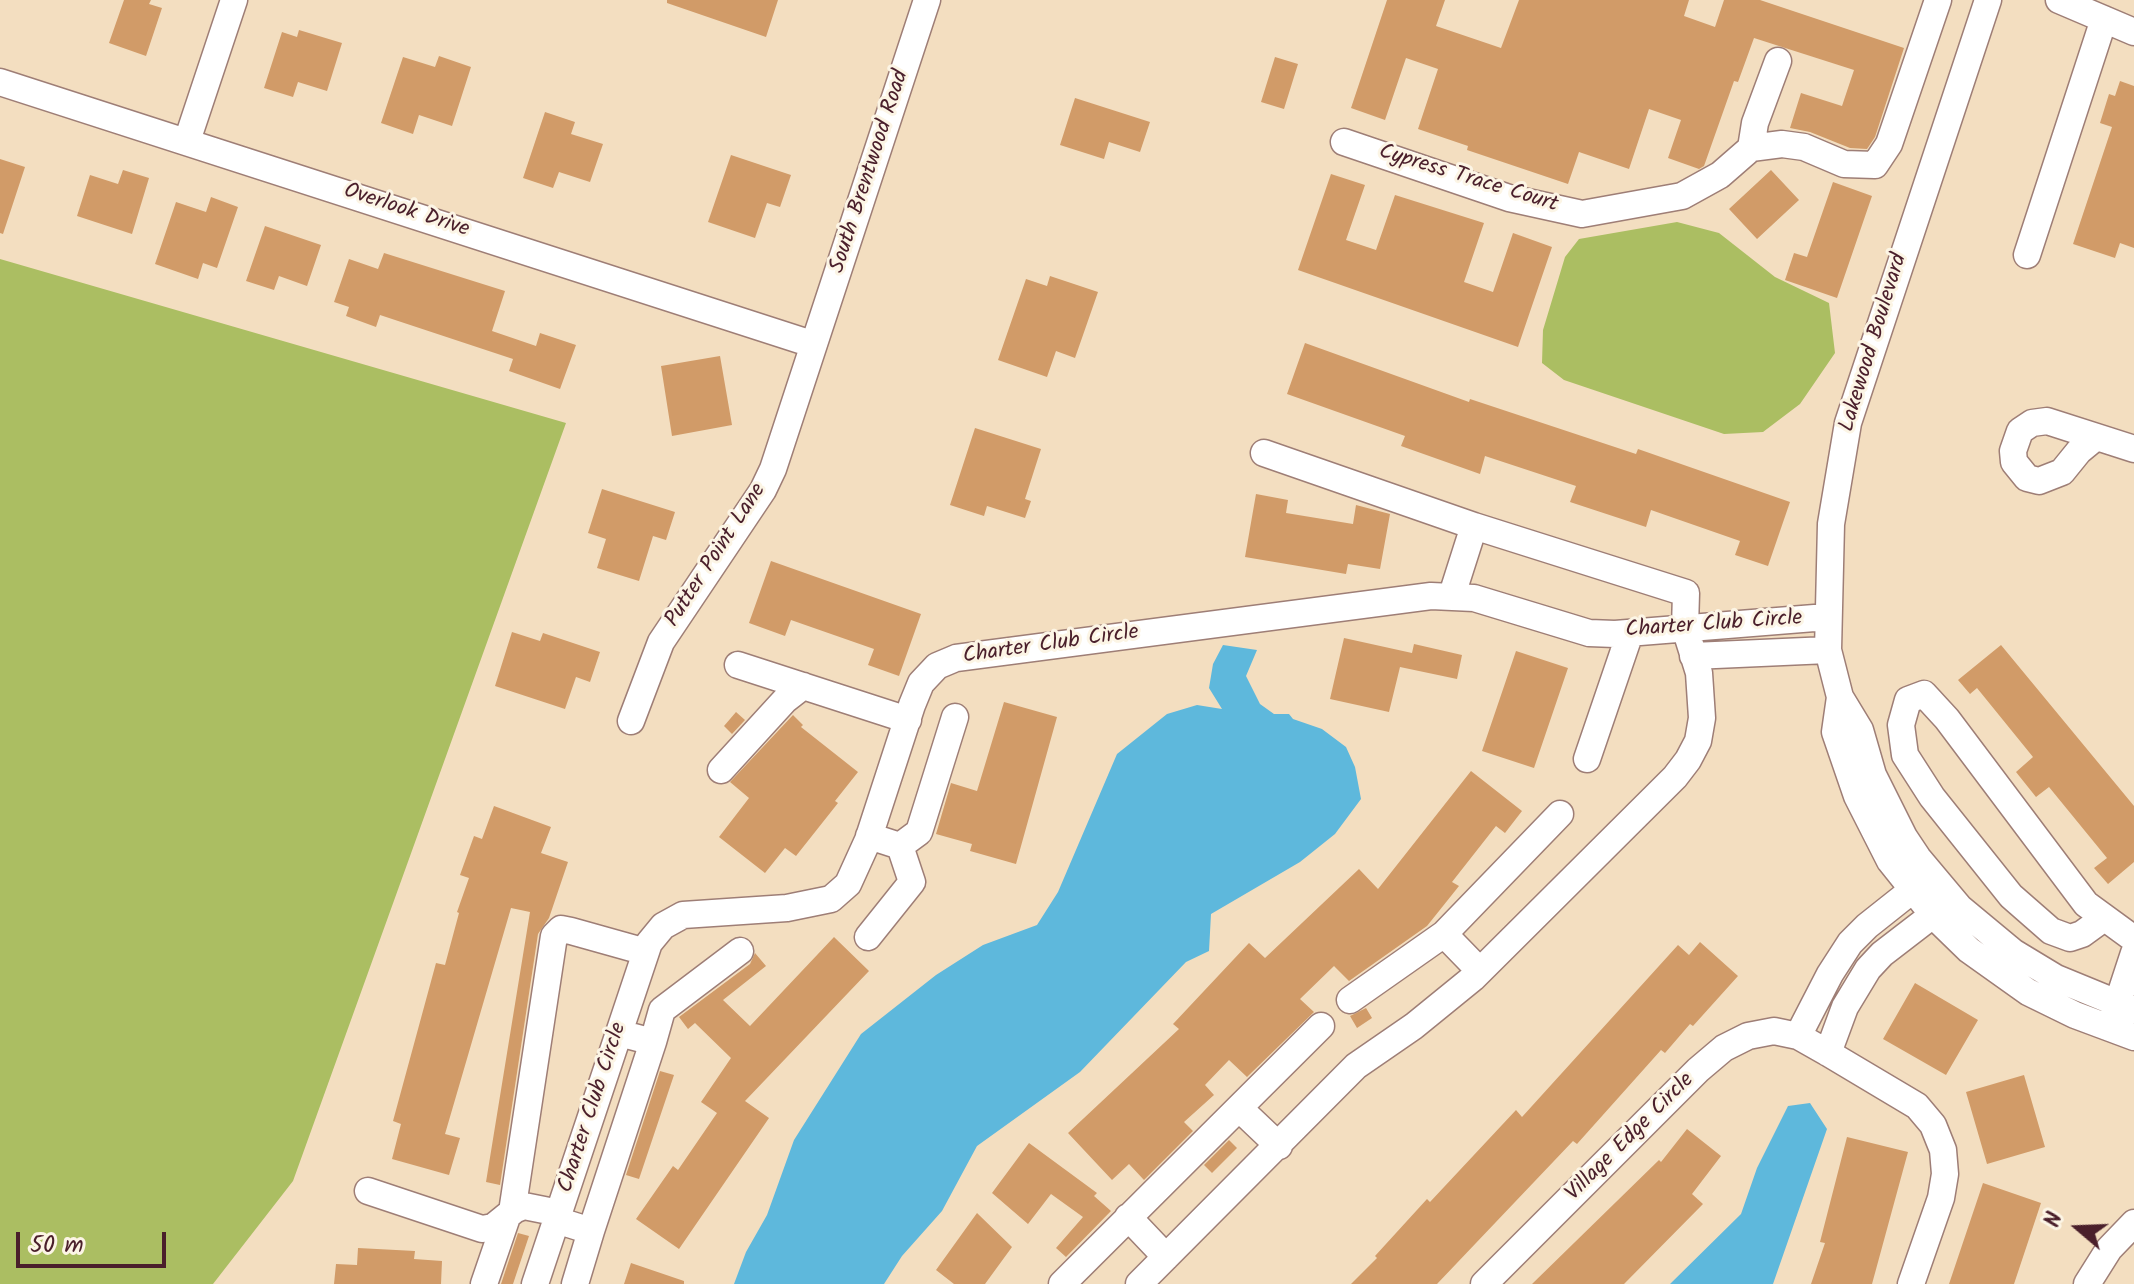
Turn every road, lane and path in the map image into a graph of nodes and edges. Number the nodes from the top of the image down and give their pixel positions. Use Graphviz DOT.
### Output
graph roads {
  1 [pos="234,0"];
  2 [pos="927,0"];
  3 [pos="1938,0"];
  4 [pos="1988,0"];
  5 [pos="2059,0"];
  6 [pos="2104,19"];
  7 [pos="2134,32"];
  8 [pos="1778,61"];
  9 [pos="0,82"];
  10 [pos="187,141"];
  11 [pos="1344,142"];
  12 [pos="1751,148"];
  13 [pos="2027,255"];
  14 [pos="812,344"];
  15 [pos="2096,437"];
  16 [pos="2134,449"];
  17 [pos="1264,453"];
  18 [pos="1474,526"];
  19 [pos="1452,595"];
  20 [pos="1827,617"];
  21 [pos="1685,628"];
  22 [pos="1630,633"];
  23 [pos="1828,650"];
  24 [pos="1693,656"];
  25 [pos="738,665"];
  26 [pos="803,686"];
  27 [pos="955,717"];
  28 [pos="908,720"];
  29 [pos="631,721"];
  30 [pos="1587,759"];
  31 [pos="721,770"];
  32 [pos="1560,814"];
  33 [pos="869,836"];
  34 [pos="900,846"];
  35 [pos="1922,882"];
  36 [pos="1943,907"];
  37 [pos="2104,918"];
  38 [pos="1444,934"];
  39 [pos="868,937"];
  40 [pos="2134,939"];
  41 [pos="740,951"];
  42 [pos="646,952"];
  43 [pos="2134,953"];
  44 [pos="1480,971"];
  45 [pos="1830,974"];
  46 [pos="1854,989"];
  47 [pos="1350,1000"];
  48 [pos="2126,1018"];
  49 [pos="1321,1026"];
  50 [pos="619,1033"];
  51 [pos="1798,1036"];
  52 [pos="653,1042"];
  53 [pos="1828,1053"];
  54 [pos="1240,1109"];
  55 [pos="1279,1146"];
  56 [pos="368,1191"];
  57 [pos="509,1215"];
  58 [pos="558,1217"];
  59 [pos="1128,1217"];
  60 [pos="2134,1223"];
  61 [pos="591,1231"];
  62 [pos="1166,1257"];
  63 [pos="484,1284"];
  64 [pos="535,1284"];
  65 [pos="575,1284"];
  66 [pos="1062,1284"];
  67 [pos="1139,1284"];
  68 [pos="1484,1284"];
  69 [pos="1911,1284"];
  70 [pos="2087,1284"];
  1 -- 10 [label="street"];
  2 -- 14 [label="street, South Brentwood Road"];
  3 -- 12 [label="street"];
  4 -- 20 [label="street, Lakewood Boulevard"];
  5 -- 6 [label="street"];
  6 -- 7 [label="street"];
  6 -- 13 [label="street"];
  8 -- 12 [label="street"];
  9 -- 10 [label="street, Overlook Drive"];
  10 -- 14 [label="street, Overlook Drive"];
  11 -- 12 [label="street, Cypress Trace Court"];
  14 -- 29 [label="street, Putter Point Lane"];
  15 -- 16 [label="street"];
  17 -- 18 [label="street"];
  18 -- 19 [label="street"];
  18 -- 21 [label="street"];
  19 -- 22 [label="street, Charter Club Circle"];
  19 -- 28 [label="street, Charter Club Circle"];
  20 -- 21 [label="street, Charter Club Circle"];
  20 -- 23 [label="street, Lakewood Boulevard"];
  21 -- 22 [label="street, Charter Club Circle"];
  21 -- 24 [label="street"];
  22 -- 30 [label="street"];
  23 -- 24 [label="street, Charter Club Circle"];
  23 -- 35 [label="street, Lakewood Boulevard"];
  24 -- 44 [label="street, Charter Club Circle"];
  25 -- 26 [label="street"];
  26 -- 28 [label="street"];
  26 -- 31 [label="street"];
  27 -- 34 [label="street"];
  28 -- 33 [label="street, Charter Club Circle"];
  32 -- 38 [label="street"];
  33 -- 34 [label="street"];
  33 -- 42 [label="street, Charter Club Circle"];
  34 -- 39 [label="street"];
  35 -- 36 [label="street, Lakewood Boulevard"];
  35 -- 45 [label="street"];
  36 -- 46 [label="street"];
  36 -- 48 [label="street, Lakewood Boulevard"];
  37 -- 37 [label="street"];
  37 -- 40 [label="street"];
  38 -- 44 [label="street"];
  38 -- 47 [label="street"];
  41 -- 52 [label="street"];
  42 -- 50 [label="street, Charter Club Circle"];
  42 -- 57 [label="street"];
  43 -- 48 [label="street"];
  44 -- 55 [label="street, Charter Club Circle"];
  45 -- 46 [label="street"];
  45 -- 51 [label="street"];
  46 -- 53 [label="street"];
  49 -- 54 [label="street"];
  50 -- 52 [label="street"];
  50 -- 58 [label="street, Charter Club Circle"];
  51 -- 53 [label="street, Village Edge Circle"];
  51 -- 68 [label="street, Village Edge Circle"];
  52 -- 61 [label="street"];
  53 -- 69 [label="street, Village Edge Circle"];
  54 -- 55 [label="street"];
  54 -- 59 [label="street"];
  55 -- 62 [label="street, Charter Club Circle"];
  56 -- 57 [label="street"];
  57 -- 58 [label="street"];
  57 -- 63 [label="street"];
  58 -- 61 [label="street"];
  58 -- 64 [label="street, Charter Club Circle"];
  59 -- 62 [label="street"];
  59 -- 66 [label="street"];
  60 -- 70 [label="street"];
  61 -- 65 [label="street"];
  62 -- 67 [label="street, Charter Club Circle"];
}
